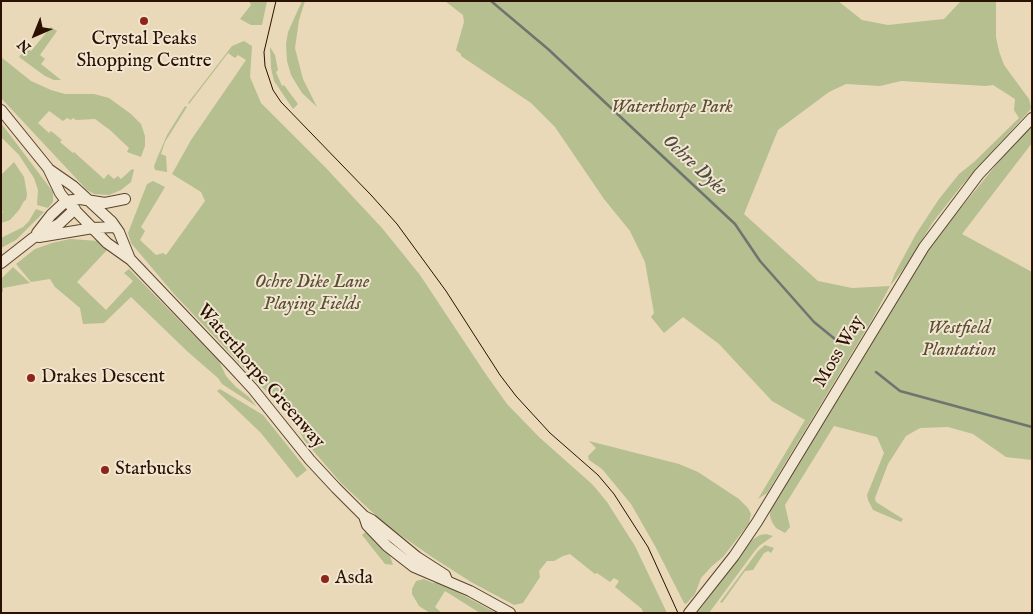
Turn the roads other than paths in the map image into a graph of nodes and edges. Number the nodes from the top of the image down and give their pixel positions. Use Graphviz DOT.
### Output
graph roads {
  1 [pos="1,110"];
  2 [pos="1032,118"];
  3 [pos="48,168"];
  4 [pos="59,176"];
  5 [pos="125,199"];
  6 [pos="89,200"];
  7 [pos="72,203"];
  8 [pos="110,224"];
  9 [pos="93,228"];
  10 [pos="34,238"];
  11 [pos="120,252"];
  12 [pos="131,260"];
  13 [pos="1,264"];
  14 [pos="510,613"];
  15 [pos="689,613"];
  1 -- 3 [label="street, Waterthorpe Greenway"];
  2 -- 15 [label="street, Moss Way"];
  3 -- 4 [label="street, Waterthorpe Greenway"];
  3 -- 7 [label="street, Waterthorpe Greenway"];
  4 -- 6 [label="street, Waterthorpe Greenway"];
  4 -- 7 [label="street"];
  5 -- 6 [label="street"];
  6 -- 7 [label="street"];
  6 -- 8 [label="street, Waterthorpe Greenway"];
  7 -- 9 [label="street, Waterthorpe Greenway"];
  7 -- 10 [label="street"];
  8 -- 9 [label="street"];
  8 -- 11 [label="street"];
  8 -- 12 [label="street, Waterthorpe Greenway"];
  9 -- 10 [label="street"];
  9 -- 11 [label="street, Waterthorpe Greenway"];
  10 -- 13 [label="street"];
  11 -- 12 [label="street, Waterthorpe Greenway"];
  12 -- 14 [label="street, Waterthorpe Greenway"];
}
